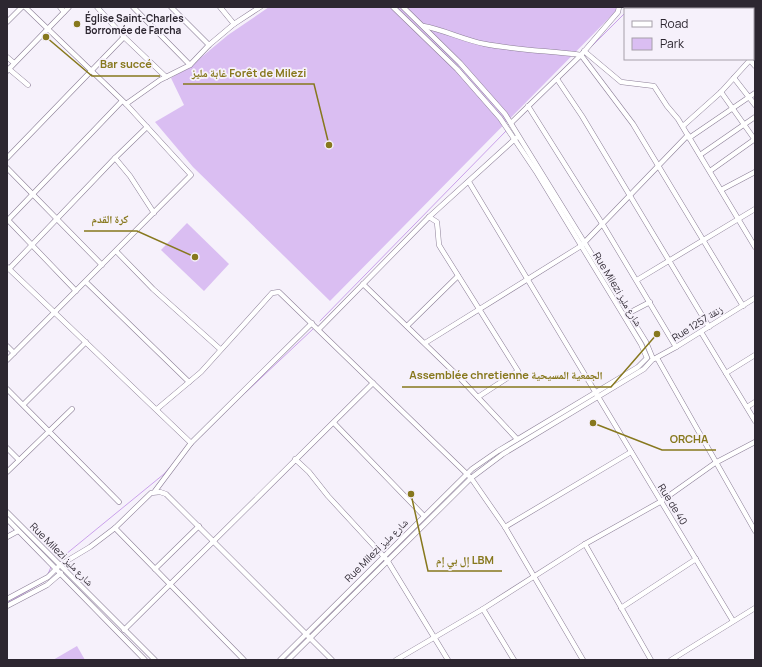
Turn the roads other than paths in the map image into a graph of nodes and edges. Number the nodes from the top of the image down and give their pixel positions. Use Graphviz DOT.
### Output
graph roads {
  1 [pos="22,7"];
  2 [pos="25,7"];
  3 [pos="60,7"];
  4 [pos="69,7"];
  5 [pos="97,7"];
  6 [pos="133,7"];
  7 [pos="171,7"];
  8 [pos="220,7"];
  9 [pos="259,7"];
  10 [pos="393,7"];
  11 [pos="403,7"];
  12 [pos="619,7"];
  13 [pos="64,12"];
  14 [pos="7,22"];
  15 [pos="234,24"];
  16 [pos="422,26"];
  17 [pos="47,29"];
  18 [pos="124,37"];
  19 [pos="209,45"];
  20 [pos="582,53"];
  21 [pos="7,57"];
  22 [pos="749,60"];
  23 [pos="14,63"];
  24 [pos="190,65"];
  25 [pos="755,66"];
  26 [pos="8,70"];
  27 [pos="89,70"];
  28 [pos="166,77"];
  29 [pos="734,78"];
  30 [pos="557,79"];
  31 [pos="28,85"];
  32 [pos="721,92"];
  33 [pos="755,93"];
  34 [pos="750,97"];
  35 [pos="124,103"];
  36 [pos="755,105"];
  37 [pos="528,106"];
  38 [pos="734,109"];
  39 [pos="755,117"];
  40 [pos="511,122"];
  41 [pos="745,125"];
  42 [pos="683,126"];
  43 [pos="147,127"];
  44 [pos="519,135"];
  45 [pos="689,137"];
  46 [pos="515,139"];
  47 [pos="755,140"];
  48 [pos="700,155"];
  49 [pos="7,158"];
  50 [pos="115,158"];
  51 [pos="660,166"];
  52 [pos="7,168"];
  53 [pos="710,171"];
  54 [pos="755,172"];
  55 [pos="469,182"];
  56 [pos="721,190"];
  57 [pos="33,194"];
  58 [pos="631,197"];
  59 [pos="755,209"];
  60 [pos="154,213"];
  61 [pos="429,217"];
  62 [pos="738,218"];
  63 [pos="8,219"];
  64 [pos="58,219"];
  65 [pos="603,225"];
  66 [pos="703,240"];
  67 [pos="586,243"];
  68 [pos="31,246"];
  69 [pos="581,246"];
  70 [pos="755,246"];
  71 [pos="116,251"];
  72 [pos="670,260"];
  73 [pos="102,265"];
  74 [pos="8,268"];
  75 [pos="458,276"];
  76 [pos="528,280"];
  77 [pos="637,280"];
  78 [pos="86,282"];
  79 [pos="363,284"];
  80 [pos="76,291"];
  81 [pos="755,298"];
  82 [pos="650,302"];
  83 [pos="743,306"];
  84 [pos="479,309"];
  85 [pos="55,312"];
  86 [pos="628,313"];
  87 [pos="312,323"];
  88 [pos="408,326"];
  89 [pos="709,327"];
  90 [pos="319,329"];
  91 [pos="701,332"];
  92 [pos="86,342"];
  93 [pos="425,343"];
  94 [pos="7,346"];
  95 [pos="676,347"];
  96 [pos="220,349"];
  97 [pos="14,353"];
  98 [pos="755,356"];
  99 [pos="647,358"];
  100 [pos="655,358"];
  101 [pos="7,360"];
  102 [pos="726,373"];
  103 [pos="189,382"];
  104 [pos="373,383"];
  105 [pos="7,389"];
  106 [pos="598,394"];
  107 [pos="478,397"];
  108 [pos="755,402"];
  109 [pos="24,404"];
  110 [pos="746,407"];
  111 [pos="72,409"];
  112 [pos="157,409"];
  113 [pos="755,421"];
  114 [pos="334,423"];
  115 [pos="49,431"];
  116 [pos="517,439"];
  117 [pos="755,442"];
  118 [pos="191,443"];
  119 [pos="7,448"];
  120 [pos="631,452"];
  121 [pos="295,459"];
  122 [pos="19,460"];
  123 [pos="715,463"];
  124 [pos="7,472"];
  125 [pos="466,474"];
  126 [pos="471,478"];
  127 [pos="155,492"];
  128 [pos="119,502"];
  129 [pos="660,502"];
  130 [pos="7,512"];
  131 [pos="423,515"];
  132 [pos="7,519"];
  133 [pos="199,526"];
  134 [pos="504,527"];
  135 [pos="115,528"];
  136 [pos="18,531"];
  137 [pos="755,531"];
  138 [pos="7,537"];
  139 [pos="214,541"];
  140 [pos="585,544"];
  141 [pos="386,558"];
  142 [pos="696,559"];
  143 [pos="60,565"];
  144 [pos="55,569"];
  145 [pos="64,569"];
  146 [pos="155,569"];
  147 [pos="60,574"];
  148 [pos="535,576"];
  149 [pos="169,585"];
  150 [pos="7,599"];
  151 [pos="7,606"];
  152 [pos="621,608"];
  153 [pos="755,608"];
  154 [pos="483,609"];
  155 [pos="733,621"];
  156 [pos="124,630"];
  157 [pos="306,634"];
  158 [pos="310,638"];
  159 [pos="434,638"];
  160 [pos="145,660"];
  161 [pos="155,660"];
  162 [pos="244,660"];
  163 [pos="280,660"];
  164 [pos="288,660"];
  165 [pos="332,660"];
  166 [pos="396,660"];
  167 [pos="448,660"];
  168 [pos="514,660"];
  169 [pos="583,660"];
  170 [pos="651,660"];
  171 [pos="671,660"];
  1 -- 14 [label="street"];
  2 -- 17 [label="street"];
  3 -- 13 [label="street"];
  4 -- 13 [label="street"];
  5 -- 18 [label="street"];
  6 -- 24 [label="street"];
  7 -- 19 [label="street"];
  8 -- 15 [label="street"];
  9 -- 15 [label="street"];
  10 -- 46 [label="street, Rue Milezi شارع مليز"];
  11 -- 16 [label="street, Rue Milezi شارع مليز"];
  12 -- 20 [label="street"];
  13 -- 17 [label="street"];
  15 -- 19 [label="street"];
  16 -- 20 [label="street"];
  16 -- 40 [label="street, Rue Milezi شارع مليز"];
  17 -- 23 [label="street"];
  17 -- 27 [label="street"];
  18 -- 27 [label="street"];
  18 -- 28 [label="street"];
  19 -- 24 [label="street"];
  20 -- 30 [label="street"];
  20 -- 42 [label="street"];
  20 -- 51 [label="street"];
  21 -- 23 [label="street"];
  22 -- 25 [label="street"];
  22 -- 29 [label="street"];
  23 -- 26 [label="street"];
  24 -- 28 [label="street"];
  26 -- 31 [label="street"];
  27 -- 35 [label="street"];
  27 -- 49 [label="street"];
  28 -- 35 [label="street"];
  29 -- 32 [label="street"];
  29 -- 34 [label="street"];
  30 -- 37 [label="street"];
  30 -- 58 [label="street"];
  32 -- 38 [label="street"];
  32 -- 42 [label="street"];
  33 -- 34 [label="street"];
  34 -- 36 [label="street"];
  34 -- 38 [label="street"];
  35 -- 43 [label="street"];
  35 -- 57 [label="street"];
  37 -- 40 [label="street"];
  37 -- 65 [label="street"];
  38 -- 41 [label="street"];
  38 -- 45 [label="street"];
  39 -- 41 [label="street"];
  40 -- 44 [label="street, Rue Milezi شارع مليز"];
  41 -- 47 [label="street"];
  41 -- 48 [label="street"];
  42 -- 45 [label="street"];
  43 -- 50 [label="street"];
  43 -- 60 [label="street"];
  44 -- 46 [label="street"];
  44 -- 67 [label="street, Rue Milezi شارع مليز"];
  45 -- 48 [label="street"];
  45 -- 51 [label="street"];
  46 -- 55 [label="street"];
  46 -- 69 [label="street, Rue Milezi شارع مليز"];
  47 -- 53 [label="street"];
  48 -- 53 [label="street"];
  50 -- 60 [label="street"];
  50 -- 64 [label="street"];
  51 -- 58 [label="street"];
  51 -- 66 [label="street"];
  52 -- 57 [label="street"];
  53 -- 56 [label="street"];
  54 -- 56 [label="street"];
  55 -- 61 [label="street"];
  55 -- 76 [label="street, Rue de 40"];
  56 -- 62 [label="street"];
  57 -- 63 [label="street"];
  57 -- 64 [label="street"];
  58 -- 65 [label="street"];
  58 -- 72 [label="street"];
  59 -- 62 [label="street"];
  60 -- 71 [label="street"];
  61 -- 75 [label="street"];
  61 -- 79 [label="street"];
  62 -- 66 [label="street"];
  62 -- 70 [label="street"];
  63 -- 68 [label="street"];
  64 -- 68 [label="street"];
  64 -- 73 [label="street"];
  65 -- 67 [label="street"];
  65 -- 77 [label="street"];
  66 -- 72 [label="street"];
  66 -- 83 [label="street"];
  67 -- 69 [label="street"];
  67 -- 86 [label="street, Rue Milezi شارع مليز"];
  68 -- 74 [label="street"];
  68 -- 80 [label="street"];
  69 -- 76 [label="street"];
  69 -- 99 [label="street, Rue Milezi شارع مليز"];
  71 -- 73 [label="street"];
  71 -- 96 [label="street"];
  72 -- 77 [label="street"];
  72 -- 89 [label="street"];
  73 -- 78 [label="street"];
  74 -- 85 [label="street"];
  75 -- 84 [label="street"];
  75 -- 88 [label="street"];
  76 -- 84 [label="street"];
  76 -- 106 [label="street, Rue de 40"];
  77 -- 82 [label="street"];
  78 -- 80 [label="street"];
  78 -- 103 [label="street"];
  79 -- 88 [label="street"];
  79 -- 90 [label="street"];
  80 -- 85 [label="street"];
  81 -- 83 [label="street, Rue 1257 زنقة"];
  82 -- 86 [label="street"];
  82 -- 95 [label="street"];
  83 -- 89 [label="street, Rue 1257 زنقة"];
  84 -- 93 [label="street"];
  84 -- 107 [label="street"];
  85 -- 92 [label="street"];
  85 -- 97 [label="street"];
  86 -- 100 [label="street, Rue Milezi شارع مليز"];
  87 -- 90 [label="street"];
  87 -- 96 [label="street"];
  87 -- 118 [label="street"];
  88 -- 93 [label="street"];
  89 -- 91 [label="street, Rue 1257 زنقة"];
  90 -- 104 [label="street"];
  91 -- 95 [label="street, Rue 1257 زنقة"];
  91 -- 102 [label="street"];
  92 -- 109 [label="street"];
  92 -- 112 [label="street"];
  93 -- 107 [label="street"];
  94 -- 97 [label="street"];
  95 -- 100 [label="street, Rue 1257 زنقة"];
  96 -- 103 [label="street"];
  97 -- 101 [label="street"];
  98 -- 102 [label="street"];
  99 -- 100 [label="street"];
  99 -- 106 [label="street, Rue Milezi شارع مليز"];
  100 -- 106 [label="street, Rue Milezi شارع مليز"];
  100 -- 123 [label="street"];
  102 -- 110 [label="street"];
  103 -- 112 [label="street"];
  104 -- 114 [label="street"];
  104 -- 125 [label="street"];
  105 -- 109 [label="street"];
  106 -- 116 [label="street, Rue Milezi شارع مليز"];
  106 -- 120 [label="street, Rue de 40"];
  106 -- 126 [label="street, Rue Milezi شارع مليز"];
  107 -- 116 [label="street"];
  108 -- 110 [label="street"];
  109 -- 115 [label="street"];
  110 -- 113 [label="street"];
  111 -- 115 [label="street"];
  112 -- 118 [label="street"];
  114 -- 121 [label="street"];
  114 -- 131 [label="street"];
  115 -- 122 [label="street"];
  115 -- 128 [label="street"];
  116 -- 125 [label="street, Rue Milezi شارع مليز"];
  117 -- 123 [label="street"];
  118 -- 127 [label="street"];
  119 -- 122 [label="street"];
  120 -- 129 [label="street, Rue de 40"];
  120 -- 134 [label="street"];
  121 -- 139 [label="street"];
  121 -- 141 [label="street"];
  122 -- 124 [label="street"];
  123 -- 129 [label="street"];
  123 -- 137 [label="street"];
  125 -- 126 [label="street"];
  125 -- 131 [label="street, Rue Milezi شارع مليز"];
  126 -- 134 [label="street"];
  126 -- 141 [label="street, Rue Milezi شارع مليز"];
  127 -- 133 [label="street"];
  127 -- 135 [label="street"];
  129 -- 140 [label="street"];
  129 -- 142 [label="street, Rue de 40"];
  130 -- 143 [label="street, Rue Milezi شارع مليز"];
  131 -- 141 [label="street, Rue Milezi شارع مليز"];
  132 -- 136 [label="street, Rue Milezi شارع مليز"];
  133 -- 139 [label="street"];
  133 -- 146 [label="street"];
  134 -- 148 [label="street"];
  135 -- 143 [label="street"];
  135 -- 146 [label="street"];
  136 -- 138 [label="street"];
  136 -- 144 [label="street, Rue Milezi شارع مليز"];
  139 -- 149 [label="street"];
  139 -- 157 [label="street"];
  140 -- 148 [label="street"];
  140 -- 152 [label="street"];
  141 -- 157 [label="street, Rue Milezi شارع مليز"];
  141 -- 158 [label="street, Rue Milezi شارع مليز"];
  141 -- 159 [label="street"];
  142 -- 152 [label="street"];
  142 -- 155 [label="street, Rue de 40"];
  143 -- 144 [label="street"];
  143 -- 145 [label="street, Rue Milezi شارع مليز"];
  144 -- 147 [label="street, Rue Milezi شارع مليز"];
  144 -- 150 [label="street"];
  145 -- 147 [label="street"];
  145 -- 156 [label="street, Rue Milezi شارع مليز"];
  146 -- 149 [label="street"];
  147 -- 151 [label="street"];
  147 -- 160 [label="street, Rue Milezi شارع مليز"];
  148 -- 154 [label="street"];
  148 -- 169 [label="street"];
  149 -- 156 [label="street"];
  149 -- 162 [label="street"];
  152 -- 170 [label="street"];
  153 -- 155 [label="street"];
  154 -- 159 [label="street"];
  154 -- 168 [label="street"];
  155 -- 171 [label="street"];
  156 -- 161 [label="street, Rue Milezi شارع مليز"];
  157 -- 158 [label="street"];
  157 -- 163 [label="street, Rue Milezi شارع مليز"];
  158 -- 164 [label="street, Rue Milezi شارع مليز"];
  158 -- 165 [label="street"];
  159 -- 166 [label="street"];
  159 -- 167 [label="street"];
}
